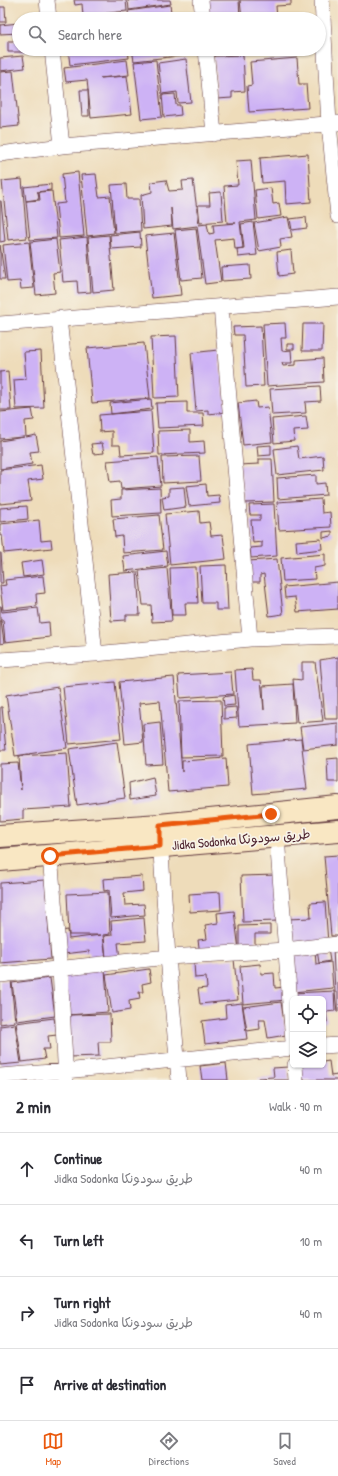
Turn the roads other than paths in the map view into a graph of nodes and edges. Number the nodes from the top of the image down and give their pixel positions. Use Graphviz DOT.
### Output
graph roads {
  1 [pos="47,0"];
  2 [pos="201,0"];
  3 [pos="322,0"];
  4 [pos="48,12"];
  5 [pos="202,12"];
  6 [pos="323,12"];
  7 [pos="326,45"];
  8 [pos="53,56"];
  9 [pos="207,56"];
  10 [pos="333,124"];
  11 [pos="214,134"];
  12 [pos="62,146"];
  13 [pos="0,154"];
  14 [pos="338,216"];
  15 [pos="338,297"];
  16 [pos="221,306"];
  17 [pos="59,318"];
  18 [pos="0,324"];
  19 [pos="338,636"];
  20 [pos="250,639"];
  21 [pos="95,654"];
  22 [pos="0,660"];
  23 [pos="338,807"];
  24 [pos="338,831"];
  25 [pos="160,835"];
  26 [pos="0,836"];
  27 [pos="277,836"];
  28 [pos="50,856"];
  29 [pos="0,860"];
  30 [pos="338,944"];
  31 [pos="286,950"];
  32 [pos="168,957"];
  33 [pos="60,969"];
  34 [pos="0,975"];
  35 [pos="292,1032"];
  36 [pos="338,1045"];
  37 [pos="326,1046"];
  38 [pos="290,1048"];
  39 [pos="177,1059"];
  40 [pos="295,1068"];
  41 [pos="0,1076"];
  42 [pos="66,1076"];
  43 [pos="179,1080"];
  44 [pos="296,1080"];
  1 -- 4 [label="street"];
  2 -- 5 [label="street"];
  3 -- 6 [label="street"];
  7 -- 10 [label="street"];
  8 -- 12 [label="street"];
  9 -- 11 [label="street"];
  10 -- 11 [label="street"];
  10 -- 14 [label="street"];
  11 -- 12 [label="street"];
  12 -- 13 [label="street"];
  15 -- 16 [label="street"];
  16 -- 17 [label="street"];
  16 -- 20 [label="street"];
  17 -- 18 [label="street"];
  17 -- 21 [label="street"];
  19 -- 20 [label="street"];
  20 -- 21 [label="street"];
  21 -- 22 [label="street"];
  23 -- 25 [label="main road, Jidka Sodonka طريق سودونكا"];
  24 -- 27 [label="main road, Jidka Sodonka طريق سودونكا"];
  25 -- 26 [label="main road, Jidka Sodonka طريق سودونكا"];
  25 -- 27 [label="main road, Jidka Sodonka طريق سودونكا"];
  25 -- 28 [label="main road, Jidka Sodonka طريق سودونكا"];
  25 -- 32 [label="street"];
  27 -- 31 [label="street"];
  28 -- 29 [label="main road, Jidka Sodonka طريق سودونكا"];
  28 -- 33 [label="street"];
  30 -- 31 [label="street"];
  31 -- 32 [label="street"];
  31 -- 35 [label="street"];
  32 -- 33 [label="street"];
  32 -- 39 [label="street"];
  33 -- 34 [label="street"];
  33 -- 42 [label="street"];
  36 -- 37 [label="street"];
  38 -- 39 [label="street"];
  39 -- 42 [label="street"];
  39 -- 43 [label="street"];
  40 -- 44 [label="street"];
  41 -- 42 [label="street"];
}
